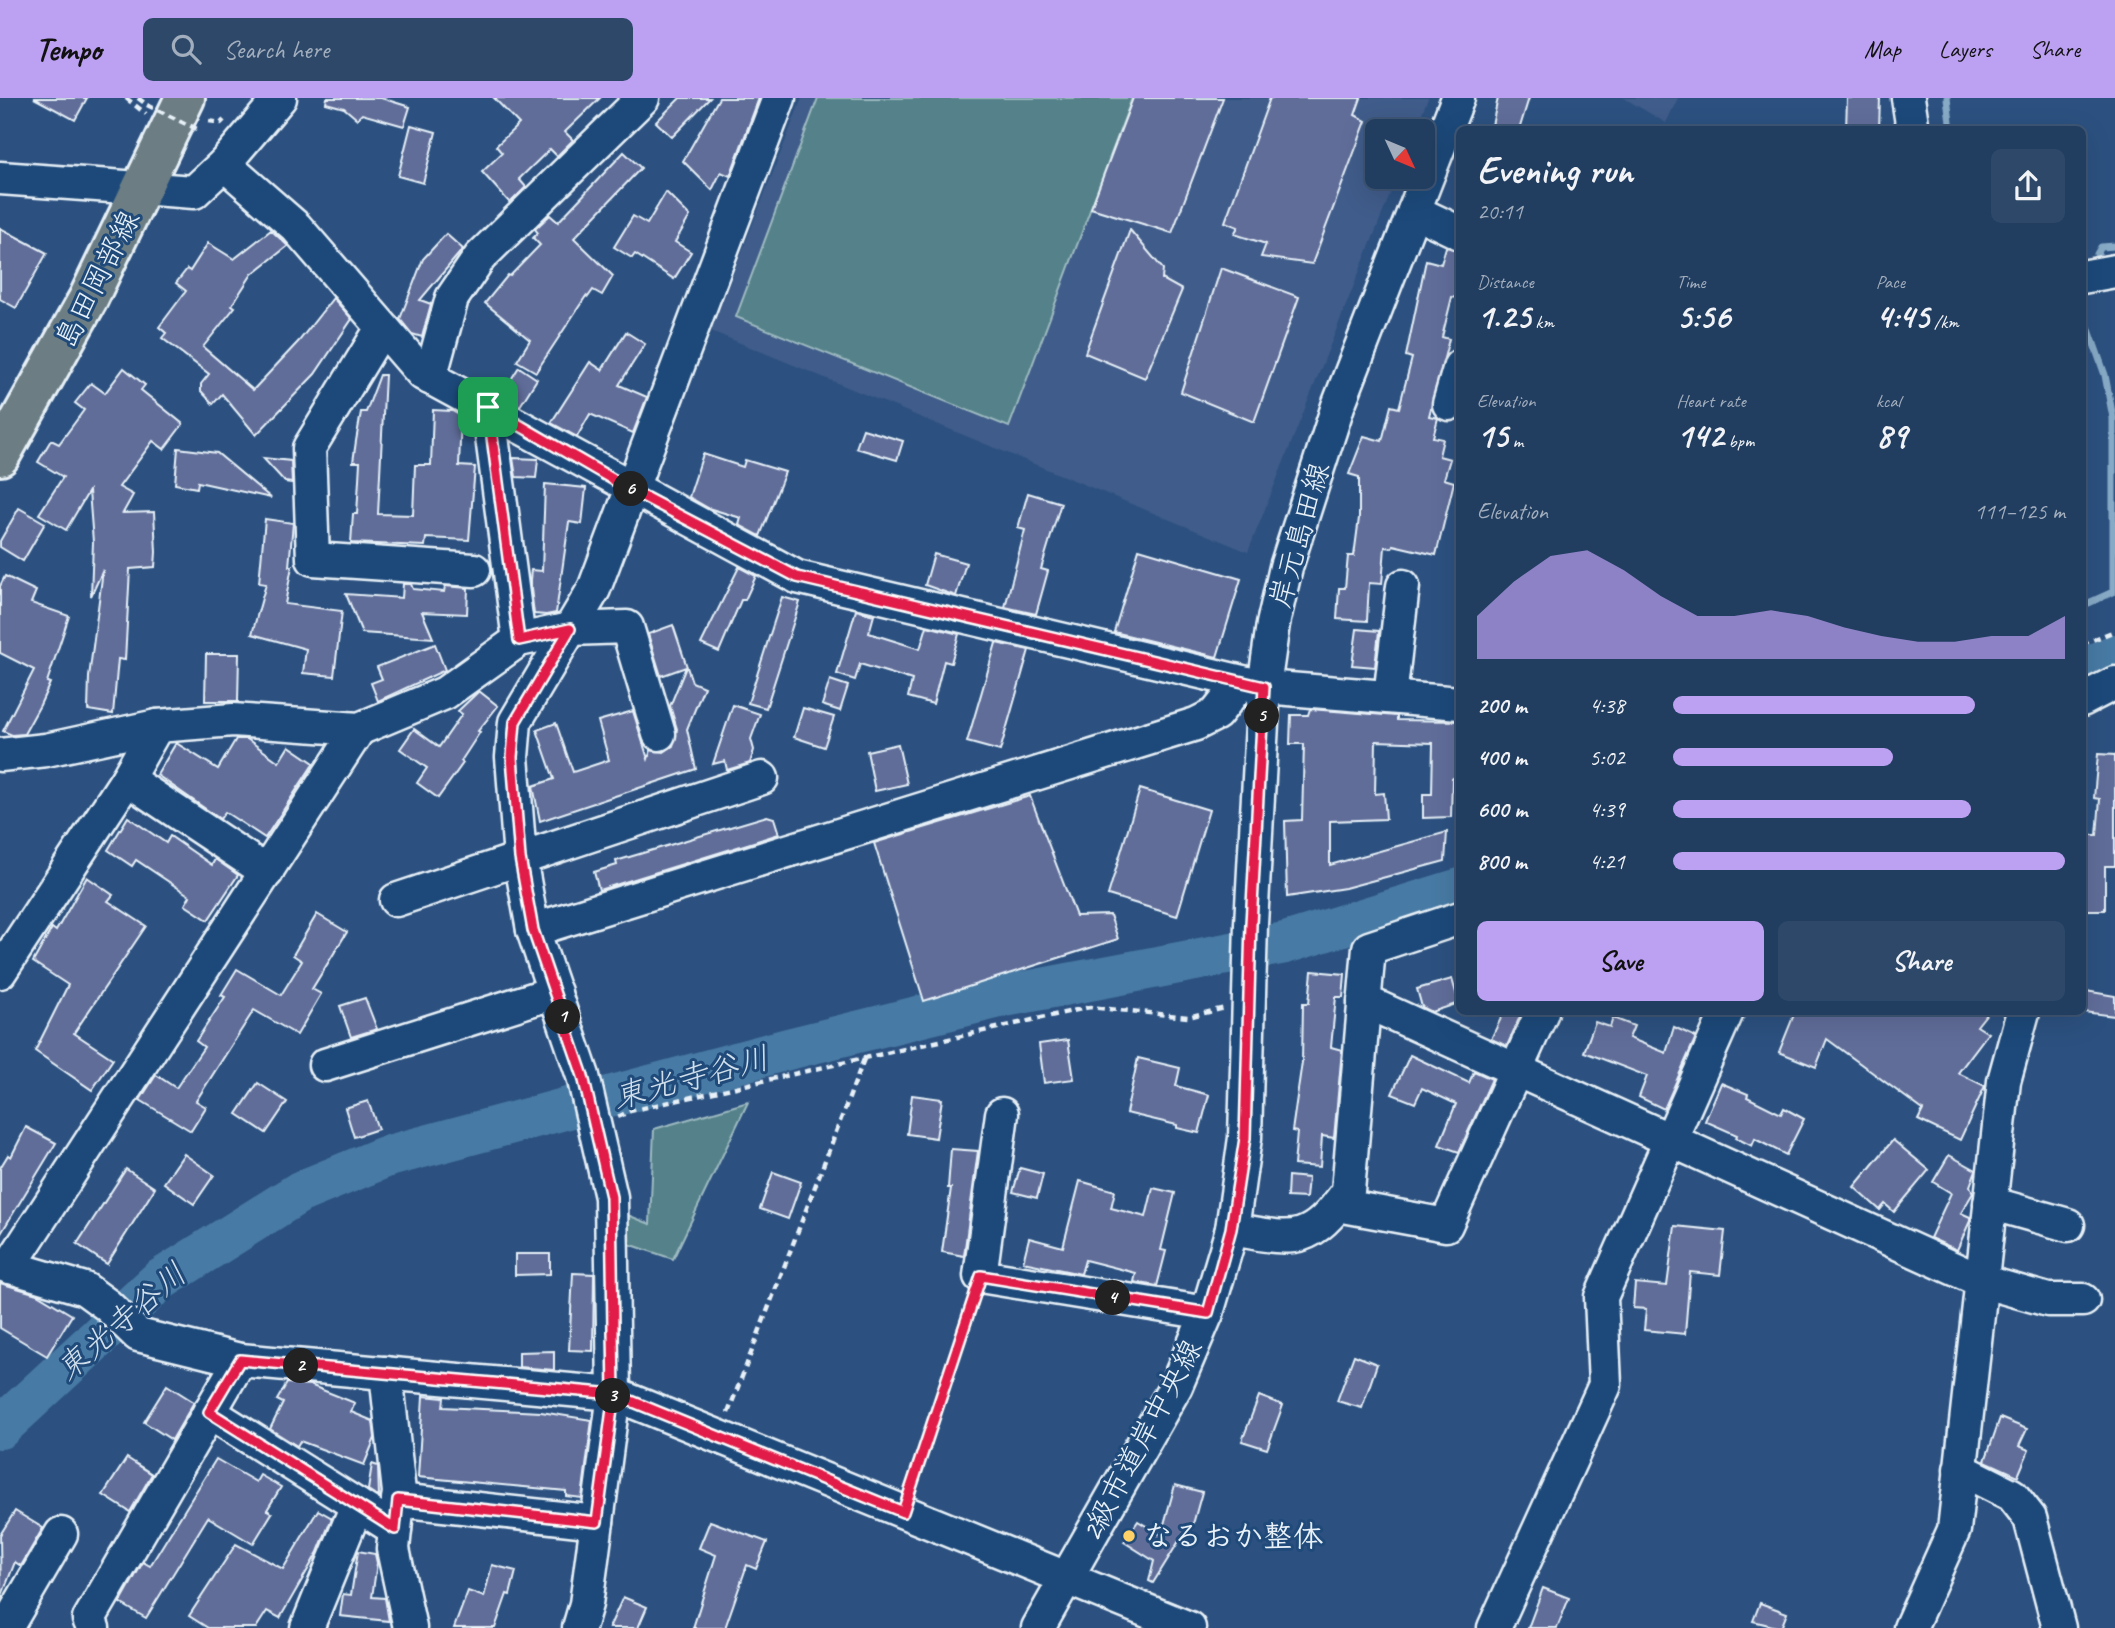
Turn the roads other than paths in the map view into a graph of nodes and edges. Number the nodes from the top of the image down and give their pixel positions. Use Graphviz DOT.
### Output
graph roads {
  1 [pos="280,98"];
  2 [pos="643,98"];
  3 [pos="779,98"];
  4 [pos="1458,98"];
  5 [pos="1908,98"];
  6 [pos="193,115"];
  7 [pos="1912,126"];
  8 [pos="225,164"];
  9 [pos="0,178"];
  10 [pos="144,187"];
  11 [pos="1414,211"];
  12 [pos="1456,231"];
  13 [pos="2115,271"];
  14 [pos="2086,276"];
  15 [pos="382,328"];
  16 [pos="430,378"];
  17 [pos="1456,380"];
  18 [pos="1449,404"];
  19 [pos="488,407"];
  20 [pos="0,456"];
  21 [pos="633,491"];
  22 [pos="474,570"];
  23 [pos="1403,586"];
  24 [pos="570,629"];
  25 [pos="519,640"];
  26 [pos="2115,683"];
  27 [pos="1253,685"];
  28 [pos="1390,697"];
  29 [pos="2086,697"];
  30 [pos="1456,703"];
  31 [pos="157,726"];
  32 [pos="359,729"];
  33 [pos="659,734"];
  34 [pos="0,755"];
  35 [pos="762,778"];
  36 [pos="127,779"];
  37 [pos="520,858"];
  38 [pos="267,872"];
  39 [pos="396,900"];
  40 [pos="1456,919"];
  41 [pos="533,930"];
  42 [pos="0,972"];
  43 [pos="555,992"];
  44 [pos="1250,999"];
  45 [pos="1364,1001"];
  46 [pos="1541,1015"];
  47 [pos="1726,1015"];
  48 [pos="2022,1015"];
  49 [pos="325,1065"];
  50 [pos="1515,1069"];
  51 [pos="1002,1114"];
  52 [pos="1670,1140"];
  53 [pos="1990,1203"];
  54 [pos="1338,1205"];
  55 [pos="2068,1225"];
  56 [pos="1231,1229"];
  57 [pos="4,1265"];
  58 [pos="1981,1281"];
  59 [pos="2083,1300"];
  60 [pos="1208,1313"];
  61 [pos="240,1360"];
  62 [pos="386,1373"];
  63 [pos="614,1394"];
  64 [pos="209,1412"];
  65 [pos="1960,1469"];
  66 [pos="357,1505"];
  67 [pos="397,1515"];
  68 [pos="597,1522"];
  69 [pos="61,1534"];
  70 [pos="1066,1578"];
  71 [pos="6,1628"];
  72 [pos="93,1628"];
  73 [pos="307,1628"];
  74 [pos="410,1628"];
  75 [pos="579,1628"];
  76 [pos="1038,1628"];
  77 [pos="1189,1628"];
  78 [pos="1494,1628"];
  79 [pos="1910,1628"];
  80 [pos="2059,1628"];
  1 -- 8 [label="street"];
  2 -- 16 [label="street"];
  3 -- 21 [label="street"];
  4 -- 11 [label="street, 岸元島田線"];
  5 -- 7 [label="street"];
  6 -- 10 [label="main road, 島田岡部線"];
  8 -- 10 [label="street"];
  8 -- 15 [label="street"];
  9 -- 10 [label="street"];
  10 -- 20 [label="main road, 島田岡部線"];
  11 -- 12 [label="street"];
  11 -- 27 [label="street, 岸元島田線"];
  13 -- 14 [label="street"];
  15 -- 16 [label="street"];
  15 -- 22 [label="street"];
  16 -- 19 [label="street"];
  17 -- 18 [label="street"];
  19 -- 21 [label="street"];
  19 -- 25 [label="street"];
  21 -- 24 [label="street"];
  21 -- 27 [label="street"];
  23 -- 28 [label="street"];
  24 -- 25 [label="street"];
  24 -- 33 [label="street"];
  24 -- 37 [label="street"];
  25 -- 32 [label="street"];
  26 -- 29 [label="street"];
  27 -- 28 [label="street"];
  27 -- 41 [label="street"];
  27 -- 44 [label="street, 岸元島田線"];
  28 -- 30 [label="street"];
  31 -- 32 [label="street"];
  31 -- 34 [label="street"];
  31 -- 36 [label="street"];
  32 -- 38 [label="street"];
  35 -- 37 [label="street"];
  36 -- 38 [label="street"];
  36 -- 42 [label="street"];
  37 -- 39 [label="street"];
  37 -- 41 [label="street"];
  38 -- 57 [label="street"];
  40 -- 45 [label="street"];
  41 -- 43 [label="street"];
  43 -- 49 [label="street"];
  43 -- 63 [label="street"];
  44 -- 56 [label="street, 2級市道岸中央線"];
  45 -- 50 [label="street"];
  45 -- 54 [label="street"];
  46 -- 50 [label="street"];
  47 -- 52 [label="street"];
  48 -- 53 [label="street"];
  50 -- 52 [label="street"];
  50 -- 54 [label="street"];
  51 -- 60 [label="street"];
  52 -- 58 [label="street"];
  52 -- 78 [label="street"];
  53 -- 55 [label="street"];
  53 -- 58 [label="street"];
  54 -- 56 [label="street"];
  56 -- 60 [label="street, 2級市道岸中央線"];
  57 -- 61 [label="street"];
  58 -- 59 [label="street"];
  58 -- 65 [label="street"];
  60 -- 70 [label="street, 2級市道岸中央線"];
  61 -- 62 [label="street"];
  61 -- 64 [label="street"];
  62 -- 63 [label="street"];
  62 -- 67 [label="street"];
  63 -- 68 [label="street"];
  63 -- 70 [label="street"];
  64 -- 66 [label="street"];
  64 -- 72 [label="street"];
  65 -- 79 [label="street"];
  65 -- 80 [label="street"];
  66 -- 67 [label="street"];
  66 -- 73 [label="street"];
  67 -- 68 [label="street"];
  67 -- 74 [label="street"];
  68 -- 75 [label="street"];
  69 -- 71 [label="street"];
  70 -- 76 [label="street, 2級市道岸中央線"];
  70 -- 77 [label="street"];
}
